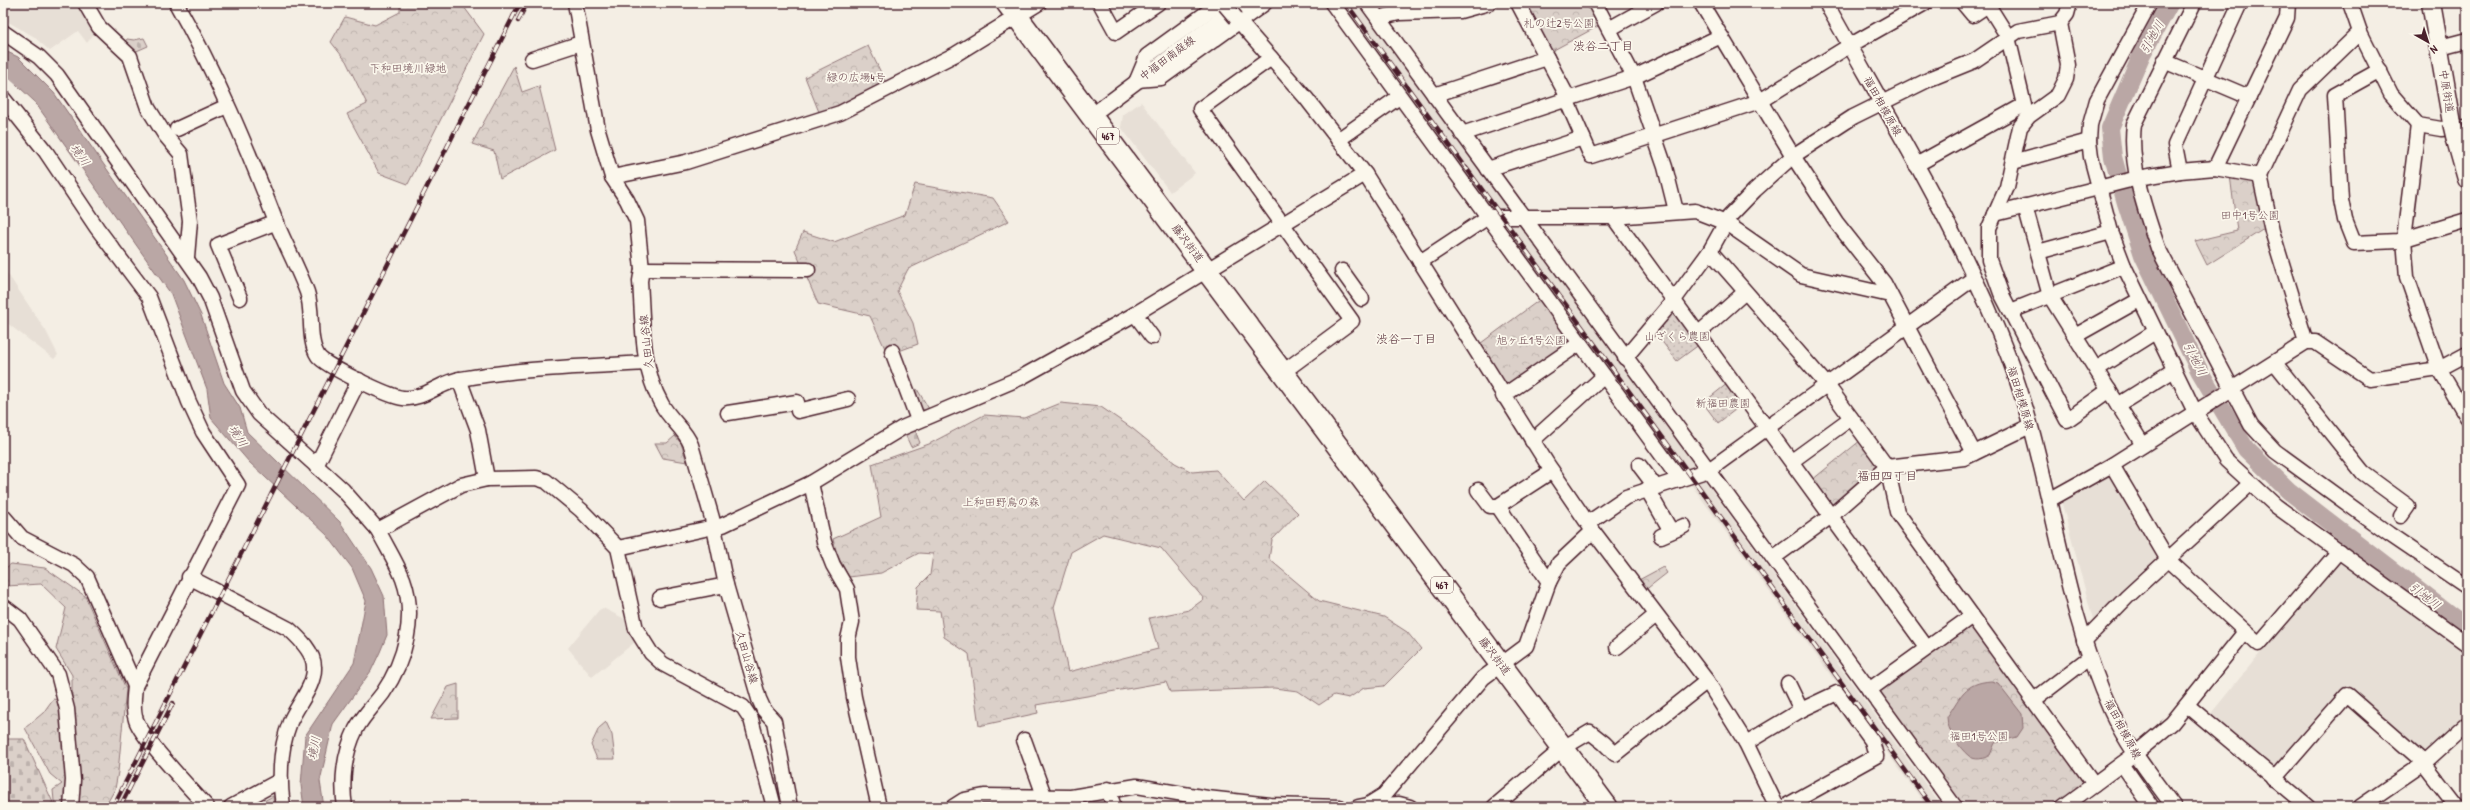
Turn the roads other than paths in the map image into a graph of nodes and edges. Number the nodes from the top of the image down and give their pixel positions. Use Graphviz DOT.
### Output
graph roads {
  1 [pos="85,3"];
  2 [pos="176,3"];
  3 [pos="575,3"];
  4 [pos="1039,3"];
  5 [pos="1100,3"];
  6 [pos="1158,3"];
  7 [pos="1242,3"];
  8 [pos="1266,3"];
  9 [pos="1332,3"];
  10 [pos="1367,3"];
  11 [pos="1488,3"];
  12 [pos="1518,3"];
  13 [pos="1595,3"];
  14 [pos="1656,3"];
  15 [pos="1701,3"];
  16 [pos="1826,3"];
  17 [pos="1925,3"];
  18 [pos="1963,3"];
  19 [pos="2070,3"];
  20 [pos="2150,3"];
  21 [pos="2194,3"];
  22 [pos="2240,3"];
  23 [pos="2288,3"];
  24 [pos="2350,3"];
  25 [pos="2431,3"];
  26 [pos="1223,4"];
  27 [pos="1989,4"];
  28 [pos="1443,8"];
  29 [pos="1906,8"];
  30 [pos="1012,10"];
  31 [pos="1378,18"];
  32 [pos="1237,20"];
  33 [pos="2060,23"];
  34 [pos="1609,29"];
  35 [pos="3,32"];
  36 [pos="2360,32"];
  37 [pos="1721,36"];
  38 [pos="2008,37"];
  39 [pos="2467,40"];
  40 [pos="581,43"];
  41 [pos="1849,46"];
  42 [pos="2440,47"];
  43 [pos="1271,58"];
  44 [pos="1547,58"];
  45 [pos="532,59"];
  46 [pos="2164,61"];
  47 [pos="2380,70"];
  48 [pos="1634,77"];
  49 [pos="2207,79"];
  50 [pos="1137,80"];
  51 [pos="1434,95"];
  52 [pos="1400,97"];
  53 [pos="2249,97"];
  54 [pos="3,98"];
  55 [pos="1566,99"];
  56 [pos="1760,101"];
  57 [pos="1882,103"];
  58 [pos="228,106"];
  59 [pos="1092,115"];
  60 [pos="2418,125"];
  61 [pos="176,130"];
  62 [pos="2458,130"];
  63 [pos="1462,134"];
  64 [pos="1654,135"];
  65 [pos="1583,138"];
  66 [pos="1338,140"];
  67 [pos="2089,142"];
  68 [pos="1793,156"];
  69 [pos="2013,162"];
  70 [pos="1916,165"];
  71 [pos="2215,168"];
  72 [pos="1488,169"];
  73 [pos="2180,171"];
  74 [pos="1365,174"];
  75 [pos="2260,176"];
  76 [pos="612,177"];
  77 [pos="2135,178"];
  78 [pos="2467,179"];
  79 [pos="2106,186"];
  80 [pos="2025,206"];
  81 [pos="1676,211"];
  82 [pos="1995,214"];
  83 [pos="1522,216"];
  84 [pos="1488,217"];
  85 [pos="1613,217"];
  86 [pos="2467,220"];
  87 [pos="277,222"];
  88 [pos="1726,223"];
  89 [pos="1283,224"];
  90 [pos="2111,232"];
  91 [pos="2404,238"];
  92 [pos="1710,251"];
  93 [pos="2038,252"];
  94 [pos="187,258"];
  95 [pos="1420,262"];
  96 [pos="2124,266"];
  97 [pos="642,269"];
  98 [pos="808,270"];
  99 [pos="1207,270"];
  100 [pos="1342,271"];
  101 [pos="1974,278"];
  102 [pos="1352,284"];
  103 [pos="1745,292"];
  104 [pos="1890,295"];
  105 [pos="2050,296"];
  106 [pos="1335,297"];
  107 [pos="240,298"];
  108 [pos="1362,299"];
  109 [pos="1674,300"];
  110 [pos="2139,300"];
  111 [pos="2011,311"];
  112 [pos="1135,314"];
  113 [pos="1906,327"];
  114 [pos="2155,332"];
  115 [pos="1698,334"];
  116 [pos="2075,336"];
  117 [pos="1152,337"];
  118 [pos="2306,342"];
  119 [pos="1580,343"];
  120 [pos="892,351"];
  121 [pos="2467,354"];
  122 [pos="1626,358"];
  123 [pos="646,363"];
  124 [pos="2276,363"];
  125 [pos="2096,369"];
  126 [pos="2439,369"];
  127 [pos="2174,370"];
  128 [pos="1283,372"];
  129 [pos="1604,376"];
  130 [pos="459,379"];
  131 [pos="359,380"];
  132 [pos="1827,385"];
  133 [pos="2109,390"];
  134 [pos="2229,391"];
  135 [pos="1504,396"];
  136 [pos="848,398"];
  137 [pos="2118,405"];
  138 [pos="2200,409"];
  139 [pos="728,413"];
  140 [pos="2467,417"];
  141 [pos="1850,418"];
  142 [pos="918,420"];
  143 [pos="2030,426"];
  144 [pos="1767,428"];
  145 [pos="1532,441"];
  146 [pos="2143,445"];
  147 [pos="1974,453"];
  148 [pos="1792,461"];
  149 [pos="1639,465"];
  150 [pos="2112,465"];
  151 [pos="316,466"];
  152 [pos="1886,467"];
  153 [pos="1709,470"];
  154 [pos="1552,471"];
  155 [pos="487,479"];
  156 [pos="1680,480"];
  157 [pos="811,483"];
  158 [pos="2250,484"];
  159 [pos="1651,487"];
  160 [pos="1478,490"];
  161 [pos="2049,500"];
  162 [pos="1498,506"];
  163 [pos="3,516"];
  164 [pos="1831,516"];
  165 [pos="2401,516"];
  166 [pos="1590,527"];
  167 [pos="714,528"];
  168 [pos="378,530"];
  169 [pos="1672,531"];
  170 [pos="618,548"];
  171 [pos="2339,551"];
  172 [pos="1773,558"];
  173 [pos="2168,560"];
  174 [pos="189,577"];
  175 [pos="1549,582"];
  176 [pos="726,585"];
  177 [pos="2467,587"];
  178 [pos="660,598"];
  179 [pos="3,606"];
  180 [pos="1656,615"];
  181 [pos="1972,616"];
  182 [pos="2244,633"];
  183 [pos="2084,641"];
  184 [pos="2467,644"];
  185 [pos="1617,647"];
  186 [pos="1927,648"];
  187 [pos="2090,658"];
  188 [pos="1501,664"];
  189 [pos="1707,682"];
  190 [pos="1788,683"];
  191 [pos="135,686"];
  192 [pos="1869,690"];
  193 [pos="2034,700"];
  194 [pos="2187,705"];
  195 [pos="1801,710"];
  196 [pos="2467,724"];
  197 [pos="1024,740"];
  198 [pos="1746,743"];
  199 [pos="1563,748"];
  200 [pos="2135,754"];
  201 [pos="2424,763"];
  202 [pos="2122,764"];
  203 [pos="2274,779"];
  204 [pos="279,781"];
  205 [pos="2094,784"];
  206 [pos="1108,789"];
  207 [pos="1045,798"];
  208 [pos="1376,801"];
  209 [pos="2070,805"];
  210 [pos="71,807"];
  211 [pos="207,807"];
  212 [pos="231,807"];
  213 [pos="283,807"];
  214 [pos="345,807"];
  215 [pos="774,807"];
  216 [pos="790,807"];
  217 [pos="879,807"];
  218 [pos="953,807"];
  219 [pos="1114,807"];
  220 [pos="1326,807"];
  221 [pos="1340,807"];
  222 [pos="1358,807"];
  223 [pos="1410,807"];
  224 [pos="1494,807"];
  225 [pos="1607,807"];
  226 [pos="1777,807"];
  227 [pos="1784,807"];
  228 [pos="1955,807"];
  229 [pos="2152,807"];
  230 [pos="2174,807"];
  231 [pos="2309,807"];
  232 [pos="2360,807"];
  233 [pos="2457,807"];
  1 -- 94 [label="street"];
  2 -- 58 [label="street"];
  3 -- 40 [label="street, 久田山谷線"];
  4 -- 30 [label="street"];
  5 -- 6 [label="street"];
  7 -- 50 [label="street, 中福田南庭線"];
  8 -- 32 [label="street"];
  9 -- 52 [label="street"];
  10 -- 31 [label="street"];
  11 -- 28 [label="street"];
  12 -- 44 [label="street"];
  13 -- 34 [label="street"];
  14 -- 34 [label="street"];
  15 -- 37 [label="street"];
  16 -- 41 [label="street, 福田相模原線"];
  17 -- 29 [label="street"];
  18 -- 27 [label="street"];
  19 -- 33 [label="street"];
  20 -- 67 [label="street"];
  21 -- 46 [label="street"];
  22 -- 49 [label="street"];
  23 -- 53 [label="street"];
  24 -- 36 [label="street"];
  25 -- 42 [label="main road, 中原街道"];
  26 -- 32 [label="street, bridge"];
  26 -- 50 [label="street"];
  27 -- 38 [label="street"];
  28 -- 31 [label="street"];
  29 -- 41 [label="street"];
  30 -- 59 [label="highway, 藤沢街道 / 467"];
  30 -- 76 [label="street"];
  31 -- 51 [label="street"];
  32 -- 43 [label="street"];
  32 -- 50 [label="street"];
  33 -- 38 [label="street"];
  33 -- 69 [label="street"];
  34 -- 48 [label="street"];
  35 -- 94 [label="street"];
  36 -- 47 [label="street"];
  36 -- 75 [label="street"];
  37 -- 48 [label="street"];
  37 -- 56 [label="street"];
  38 -- 57 [label="street"];
  38 -- 70 [label="street"];
  39 -- 42 [label="street"];
  40 -- 45 [label="street"];
  40 -- 76 [label="street, 久田山谷線"];
  41 -- 56 [label="street"];
  41 -- 57 [label="street, 福田相模原線"];
  42 -- 62 [label="main road, 中原街道"];
  43 -- 66 [label="street"];
  43 -- 89 [label="street"];
  44 -- 51 [label="street"];
  44 -- 55 [label="street"];
  46 -- 49 [label="street"];
  46 -- 77 [label="street"];
  47 -- 60 [label="street"];
  47 -- 91 [label="street"];
  48 -- 55 [label="street"];
  48 -- 64 [label="street"];
  49 -- 53 [label="street"];
  49 -- 73 [label="street"];
  50 -- 59 [label="street, 中福田南庭線"];
  51 -- 63 [label="street"];
  52 -- 66 [label="street"];
  52 -- 84 [label="street"];
  53 -- 71 [label="street"];
  54 -- 174 [label="street"];
  55 -- 63 [label="street"];
  55 -- 65 [label="street"];
  56 -- 64 [label="street"];
  56 -- 68 [label="street"];
  57 -- 68 [label="street"];
  57 -- 70 [label="street, 福田相模原線"];
  58 -- 61 [label="street"];
  58 -- 87 [label="street"];
  59 -- 99 [label="highway, 藤沢街道 / 467"];
  60 -- 62 [label="street"];
  60 -- 91 [label="street"];
  62 -- 78 [label="main road, 中原街道"];
  63 -- 72 [label="street"];
  64 -- 65 [label="street"];
  64 -- 81 [label="street"];
  65 -- 72 [label="street"];
  66 -- 74 [label="street"];
  67 -- 69 [label="street"];
  67 -- 79 [label="street"];
  68 -- 88 [label="street"];
  68 -- 104 [label="street"];
  69 -- 82 [label="street"];
  70 -- 101 [label="street, 福田相模原線"];
  71 -- 73 [label="street"];
  71 -- 75 [label="street"];
  72 -- 83 [label="street"];
  73 -- 77 [label="street"];
  74 -- 89 [label="street"];
  74 -- 95 [label="street"];
  75 -- 118 [label="street"];
  76 -- 97 [label="street, 久田山谷線"];
  77 -- 79 [label="street"];
  77 -- 134 [label="street"];
  79 -- 80 [label="street"];
  79 -- 90 [label="street"];
  80 -- 82 [label="street"];
  80 -- 93 [label="street"];
  81 -- 85 [label="street"];
  81 -- 88 [label="street"];
  82 -- 111 [label="street"];
  83 -- 84 [label="street"];
  83 -- 85 [label="street"];
  83 -- 122 [label="street"];
  84 -- 95 [label="street"];
  84 -- 119 [label="street"];
  85 -- 109 [label="street"];
  86 -- 91 [label="street"];
  87 -- 107 [label="street"];
  87 -- 131 [label="street"];
  88 -- 92 [label="street"];
  88 -- 104 [label="street"];
  89 -- 99 [label="street"];
  89 -- 106 [label="street"];
  90 -- 93 [label="street"];
  90 -- 96 [label="street"];
  91 -- 126 [label="street"];
  92 -- 103 [label="street"];
  92 -- 109 [label="street"];
  93 -- 105 [label="street"];
  94 -- 151 [label="street"];
  95 -- 135 [label="street"];
  96 -- 105 [label="street"];
  96 -- 110 [label="street"];
  97 -- 98 [label="street"];
  97 -- 123 [label="street, 久田山谷線"];
  99 -- 112 [label="street"];
  99 -- 128 [label="highway, 藤沢街道 / 467"];
  100 -- 102 [label="street"];
  101 -- 113 [label="street"];
  101 -- 143 [label="street, 福田相模原線"];
  102 -- 106 [label="street"];
  102 -- 108 [label="street"];
  103 -- 115 [label="street"];
  103 -- 132 [label="street"];
  104 -- 113 [label="street"];
  105 -- 111 [label="street"];
  105 -- 116 [label="street"];
  106 -- 128 [label="street"];
  109 -- 115 [label="street"];
  109 -- 122 [label="street"];
  110 -- 114 [label="street"];
  110 -- 116 [label="street"];
  111 -- 133 [label="street"];
  112 -- 117 [label="street"];
  112 -- 142 [label="street"];
  113 -- 132 [label="street"];
  113 -- 147 [label="street"];
  114 -- 125 [label="street"];
  114 -- 127 [label="street"];
  115 -- 144 [label="street"];
  116 -- 125 [label="street"];
  118 -- 124 [label="street"];
  118 -- 126 [label="street"];
  119 -- 129 [label="street"];
  119 -- 135 [label="street"];
  120 -- 142 [label="street"];
  121 -- 126 [label="street"];
  122 -- 153 [label="street"];
  123 -- 130 [label="street"];
  123 -- 167 [label="street, 久田山谷線"];
  124 -- 134 [label="street"];
  124 -- 165 [label="street"];
  125 -- 133 [label="street"];
  126 -- 140 [label="street"];
  127 -- 137 [label="street"];
  127 -- 138 [label="street"];
  128 -- 188 [label="highway, 藤沢街道 / 467"];
  129 -- 145 [label="street"];
  129 -- 156 [label="street"];
  130 -- 131 [label="street"];
  130 -- 155 [label="street"];
  131 -- 151 [label="street"];
  132 -- 141 [label="street"];
  132 -- 144 [label="street"];
  133 -- 137 [label="street"];
  134 -- 138 [label="street"];
  134 -- 177 [label="street"];
  135 -- 145 [label="street"];
  136 -- 139 [label="street"];
  137 -- 146 [label="street"];
  138 -- 146 [label="street"];
  138 -- 158 [label="street"];
  141 -- 148 [label="street"];
  141 -- 152 [label="street"];
  142 -- 157 [label="street"];
  143 -- 147 [label="street"];
  143 -- 161 [label="street, 福田相模原線"];
  144 -- 148 [label="street"];
  144 -- 153 [label="street"];
  145 -- 154 [label="street"];
  146 -- 150 [label="street"];
  147 -- 152 [label="street"];
  148 -- 164 [label="street"];
  149 -- 159 [label="street"];
  150 -- 161 [label="street"];
  150 -- 173 [label="street"];
  151 -- 168 [label="street"];
  152 -- 164 [label="street"];
  152 -- 181 [label="street"];
  153 -- 156 [label="street"];
  153 -- 172 [label="street"];
  154 -- 162 [label="street"];
  154 -- 166 [label="street"];
  155 -- 168 [label="street"];
  155 -- 170 [label="street"];
  156 -- 159 [label="street"];
  157 -- 167 [label="street"];
  157 -- 217 [label="street"];
  158 -- 171 [label="street"];
  158 -- 173 [label="street"];
  159 -- 166 [label="street"];
  159 -- 169 [label="street"];
  160 -- 162 [label="street"];
  161 -- 183 [label="street, 福田相模原線"];
  162 -- 175 [label="street"];
  163 -- 191 [label="street"];
  164 -- 172 [label="street"];
  164 -- 186 [label="street"];
  166 -- 175 [label="street"];
  166 -- 180 [label="street"];
  167 -- 170 [label="street"];
  167 -- 176 [label="street, 久田山谷線"];
  168 -- 214 [label="street"];
  170 -- 215 [label="street"];
  171 -- 182 [label="street"];
  171 -- 184 [label="street"];
  172 -- 192 [label="street"];
  173 -- 182 [label="street"];
  173 -- 183 [label="street"];
  174 -- 191 [label="street"];
  174 -- 204 [label="street"];
  175 -- 188 [label="street"];
  176 -- 178 [label="street"];
  176 -- 216 [label="street, 久田山谷線"];
  179 -- 210 [label="street"];
  180 -- 185 [label="street"];
  180 -- 189 [label="street"];
  181 -- 186 [label="street"];
  181 -- 193 [label="street"];
  182 -- 194 [label="street"];
  183 -- 187 [label="street, 福田相模原線"];
  186 -- 192 [label="street"];
  187 -- 193 [label="street"];
  187 -- 200 [label="street, 福田相模原線"];
  188 -- 199 [label="highway, 藤沢街道 / 467"];
  188 -- 208 [label="street"];
  189 -- 198 [label="street"];
  189 -- 199 [label="street"];
  190 -- 195 [label="street"];
  191 -- 211 [label="street"];
  192 -- 228 [label="street"];
  193 -- 205 [label="street"];
  194 -- 200 [label="street"];
  194 -- 203 [label="street"];
  195 -- 198 [label="street"];
  195 -- 227 [label="street"];
  196 -- 201 [label="street"];
  197 -- 207 [label="street"];
  198 -- 226 [label="street"];
  199 -- 224 [label="street"];
  199 -- 225 [label="highway, 藤沢街道 / 467"];
  200 -- 202 [label="street"];
  200 -- 230 [label="street, 福田相模原線"];
  201 -- 203 [label="street"];
  201 -- 232 [label="street"];
  201 -- 233 [label="street"];
  202 -- 205 [label="street"];
  202 -- 229 [label="street"];
  203 -- 231 [label="street"];
  204 -- 212 [label="street"];
  204 -- 213 [label="street"];
  205 -- 209 [label="street"];
  206 -- 207 [label="street"];
  206 -- 219 [label="street"];
  206 -- 220 [label="street"];
  207 -- 218 [label="street"];
  208 -- 222 [label="street"];
  208 -- 223 [label="street"];
  220 -- 221 [label="street"];
}
